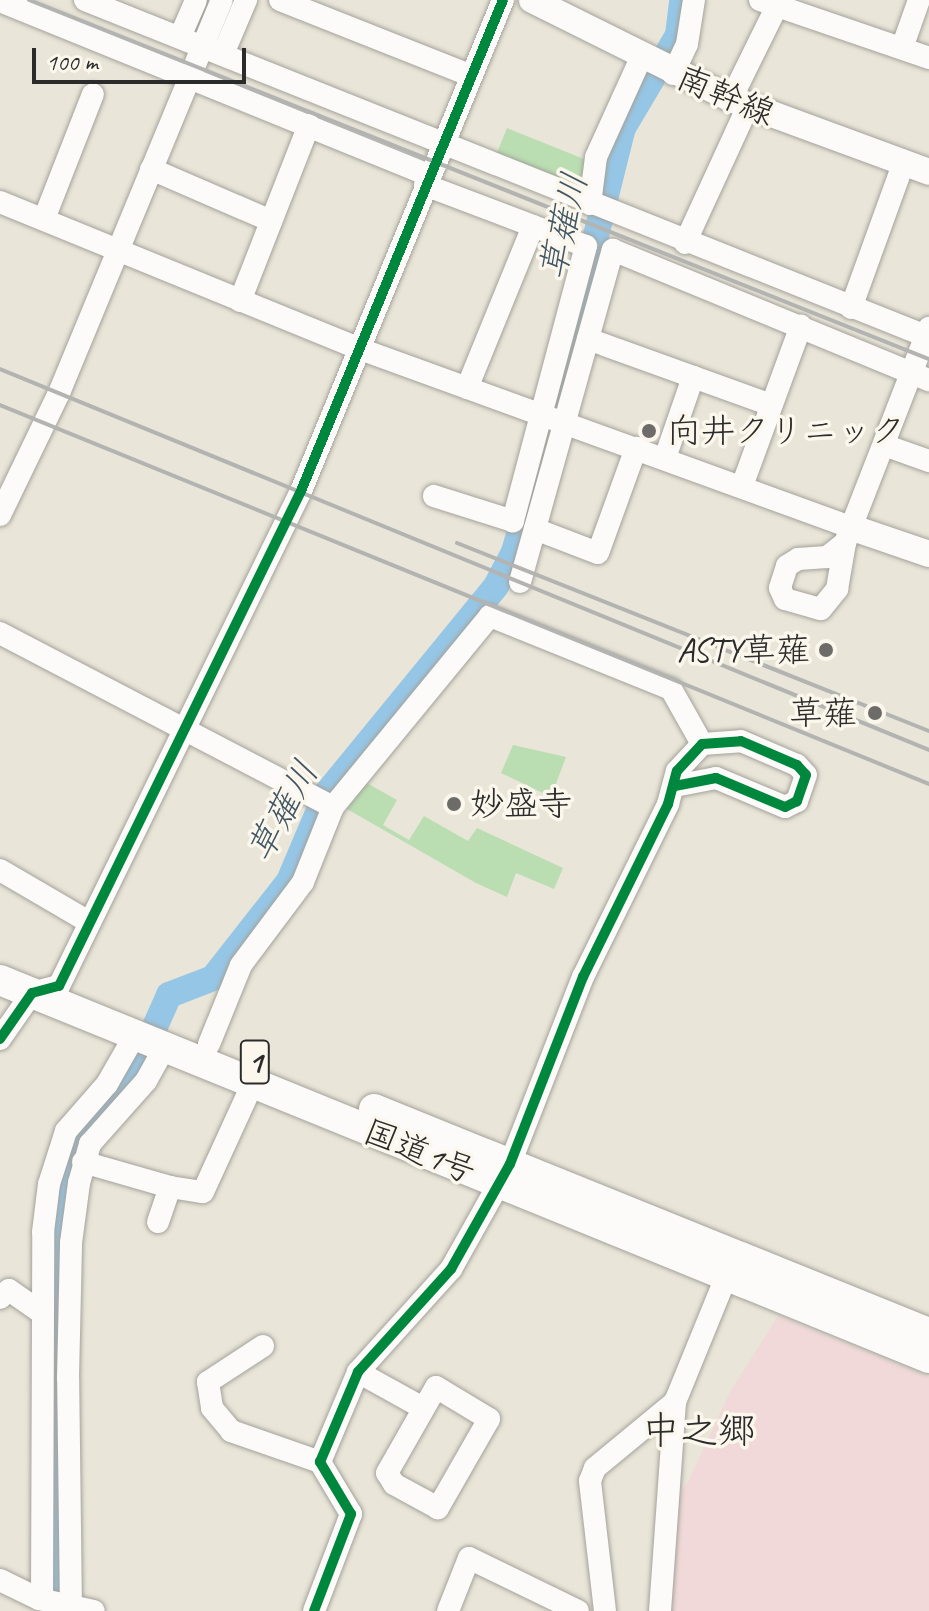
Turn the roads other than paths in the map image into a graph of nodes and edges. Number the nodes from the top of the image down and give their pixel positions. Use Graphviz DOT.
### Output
graph roads {
  1 [pos="85,0"];
  2 [pos="196,0"];
  3 [pos="222,0"];
  4 [pos="246,0"];
  5 [pos="280,0"];
  6 [pos="503,0"];
  7 [pos="532,0"];
  8 [pos="694,0"];
  9 [pos="919,0"];
  10 [pos="0,1"];
  11 [pos="772,3"];
  12 [pos="180,37"];
  13 [pos="902,48"];
  14 [pos="213,50"];
  15 [pos="929,58"];
  16 [pos="658,67"];
  17 [pos="469,75"];
  18 [pos="189,77"];
  19 [pos="93,94"];
  20 [pos="740,103"];
  21 [pos="309,125"];
  22 [pos="442,143"];
  23 [pos="903,164"];
  24 [pos="151,169"];
  25 [pos="929,172"];
  26 [pos="427,180"];
  27 [pos="0,202"];
  28 [pos="599,208"];
  29 [pos="44,219"];
  30 [pos="271,221"];
  31 [pos="533,226"];
  32 [pos="685,243"];
  33 [pos="117,252"];
  34 [pos="240,301"];
  35 [pos="851,308"];
  36 [pos="801,326"];
  37 [pos="928,331"];
  38 [pos="588,339"];
  39 [pos="360,349"];
  40 [pos="920,376"];
  41 [pos="693,377"];
  42 [pos="467,388"];
  43 [pos="771,405"];
  44 [pos="542,416"];
  45 [pos="564,424"];
  46 [pos="884,445"];
  47 [pos="636,448"];
  48 [pos="665,458"];
  49 [pos="929,461"];
  50 [pos="742,486"];
  51 [pos="434,496"];
  52 [pos="0,515"];
  53 [pos="535,529"];
  54 [pos="849,535"];
  55 [pos="929,554"];
  56 [pos="520,582"];
  57 [pos="0,633"];
  58 [pos="183,725"];
  59 [pos="702,744"];
  60 [pos="675,786"];
  61 [pos="333,807"];
  62 [pos="0,870"];
  63 [pos="89,922"];
  64 [pos="0,961"];
  65 [pos="0,980"];
  66 [pos="45,989"];
  67 [pos="135,1035"];
  68 [pos="0,1039"];
  69 [pos="209,1044"];
  70 [pos="165,1047"];
  71 [pos="253,1083"];
  72 [pos="83,1162"];
  73 [pos="504,1173"];
  74 [pos="170,1187"];
  75 [pos="158,1222"];
  76 [pos="726,1277"];
  77 [pos="0,1298"];
  78 [pos="42,1313"];
  79 [pos="929,1333"];
  80 [pos="263,1346"];
  81 [pos="929,1358"];
  82 [pos="358,1372"];
  83 [pos="42,1378"];
  84 [pos="68,1378"];
  85 [pos="675,1402"];
  86 [pos="423,1408"];
  87 [pos="320,1462"];
  88 [pos="0,1580"];
  89 [pos="40,1603"];
  90 [pos="70,1606"];
  91 [pos="94,1611"];
  92 [pos="314,1611"];
  93 [pos="448,1611"];
  94 [pos="578,1611"];
  95 [pos="605,1611"];
  96 [pos="660,1611"];
  1 -- 12 [label="street"];
  2 -- 12 [label="street"];
  3 -- 14 [label="street"];
  4 -- 14 [label="street"];
  5 -- 17 [label="street"];
  6 -- 17 [label="street"];
  7 -- 16 [label="main road, 南幹線"];
  8 -- 16 [label="street"];
  9 -- 13 [label="street"];
  10 -- 18 [label="street"];
  11 -- 13 [label="street"];
  11 -- 20 [label="street"];
  12 -- 14 [label="street"];
  13 -- 15 [label="street"];
  14 -- 18 [label="street"];
  14 -- 22 [label="street"];
  16 -- 20 [label="main road, 南幹線"];
  16 -- 28 [label="street"];
  17 -- 22 [label="street"];
  18 -- 21 [label="street"];
  18 -- 24 [label="street"];
  19 -- 29 [label="street"];
  20 -- 23 [label="main road, 南幹線"];
  20 -- 32 [label="street"];
  21 -- 26 [label="street"];
  21 -- 30 [label="street"];
  22 -- 26 [label="street"];
  22 -- 28 [label="street"];
  23 -- 25 [label="main road, 南幹線"];
  23 -- 35 [label="street"];
  24 -- 30 [label="street"];
  24 -- 33 [label="street"];
  26 -- 31 [label="street"];
  26 -- 39 [label="street"];
  27 -- 29 [label="street"];
  28 -- 32 [label="street"];
  29 -- 33 [label="street"];
  30 -- 34 [label="street"];
  31 -- 42 [label="street"];
  31 -- 44 [label="street"];
  32 -- 35 [label="street"];
  33 -- 34 [label="street"];
  33 -- 52 [label="street"];
  34 -- 39 [label="street"];
  35 -- 37 [label="street"];
  36 -- 38 [label="street"];
  36 -- 40 [label="street"];
  36 -- 43 [label="street"];
  37 -- 40 [label="street"];
  38 -- 41 [label="street"];
  38 -- 45 [label="street"];
  39 -- 42 [label="street"];
  39 -- 58 [label="street"];
  40 -- 46 [label="street"];
  41 -- 43 [label="street"];
  41 -- 48 [label="street"];
  42 -- 44 [label="street"];
  43 -- 50 [label="street"];
  44 -- 45 [label="street"];
  44 -- 51 [label="street"];
  45 -- 47 [label="street"];
  45 -- 53 [label="street"];
  46 -- 49 [label="street"];
  46 -- 54 [label="street"];
  47 -- 48 [label="street"];
  47 -- 53 [label="street"];
  48 -- 50 [label="street"];
  50 -- 54 [label="street"];
  53 -- 56 [label="street"];
  54 -- 55 [label="main road"];
  57 -- 58 [label="street"];
  58 -- 61 [label="street"];
  58 -- 63 [label="street"];
  59 -- 60 [label="street"];
  59 -- 60 [label="street"];
  59 -- 61 [label="street"];
  60 -- 73 [label="street"];
  61 -- 69 [label="street"];
  62 -- 63 [label="street"];
  63 -- 66 [label="street"];
  64 -- 66 [label="highway, 国道1号 / 1"];
  65 -- 66 [label="highway, 国道1号 / 1"];
  66 -- 67 [label="highway, 国道1号 / 1"];
  66 -- 68 [label="street"];
  66 -- 69 [label="highway, 国道1号 / 1"];
  67 -- 70 [label="highway, 国道1号 / 1"];
  67 -- 78 [label="street"];
  69 -- 73 [label="highway, 国道1号 / 1"];
  70 -- 71 [label="highway, 国道1号 / 1"];
  70 -- 72 [label="street"];
  71 -- 73 [label="highway, 国道1号 / 1"];
  71 -- 74 [label="street"];
  72 -- 74 [label="street"];
  72 -- 84 [label="street"];
  73 -- 76 [label="highway, 国道1号 / 1"];
  73 -- 79 [label="highway, 国道1号 / 1"];
  73 -- 82 [label="street"];
  74 -- 75 [label="street"];
  76 -- 81 [label="highway, 国道1号 / 1"];
  76 -- 85 [label="street"];
  77 -- 78 [label="street"];
  78 -- 83 [label="street"];
  80 -- 87 [label="street"];
  82 -- 86 [label="street"];
  82 -- 87 [label="street"];
  83 -- 84 [label="street"];
  83 -- 89 [label="street"];
  84 -- 90 [label="street"];
  85 -- 95 [label="street"];
  85 -- 96 [label="street"];
  86 -- 86 [label="street"];
  87 -- 92 [label="street"];
  88 -- 89 [label="street"];
  89 -- 90 [label="street"];
  90 -- 91 [label="street"];
  93 -- 94 [label="street"];
}
